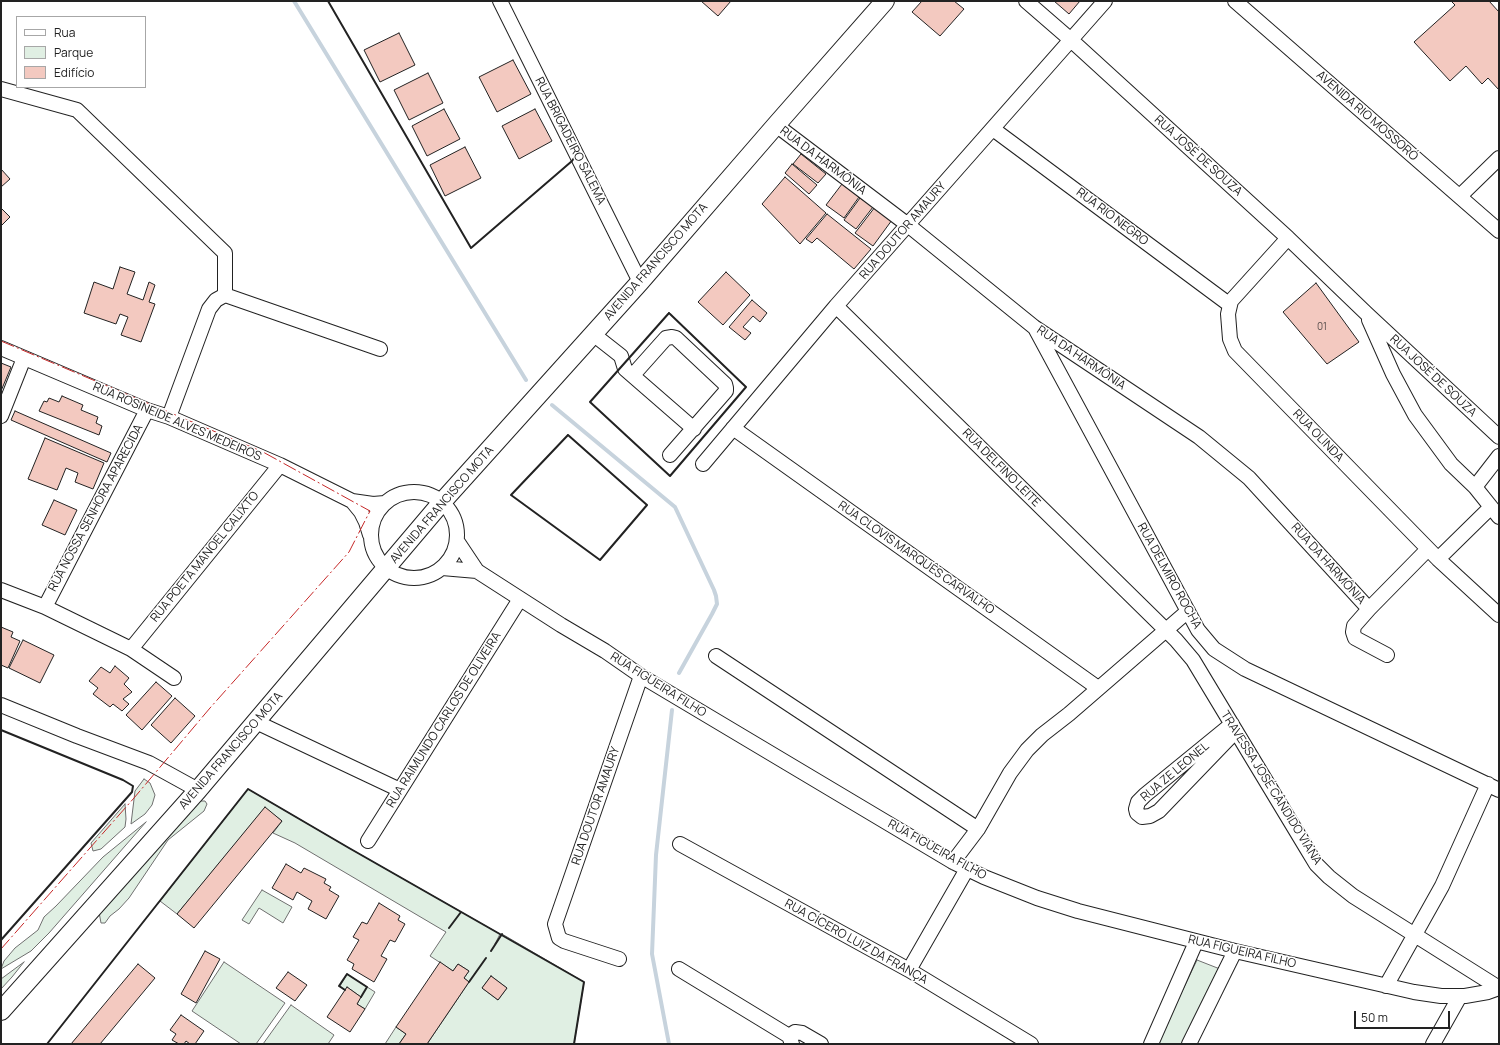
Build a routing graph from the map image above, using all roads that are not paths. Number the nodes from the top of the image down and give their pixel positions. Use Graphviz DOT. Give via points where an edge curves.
graph roads {
  1 [pos="500,1"];
  2 [pos="885,1"];
  3 [pos="1026,1"];
  4 [pos="1105,1"];
  5 [pos="1235,1"];
  6 [pos="1071,40"];
  7 [pos="1,89"];
  8 [pos="776,125"];
  9 [pos="993,129"];
  10 [pos="1499,158"];
  11 [pos="1460,196"];
  12 [pos="908,225"];
  13 [pos="1499,231"];
  14 [pos="1288,238"];
  15 [pos="640,282"];
  16 [pos="225,295"];
  17 [pos="1230,305"];
  18 [pos="836,306"];
  19 [pos="1367,314"];
  20 [pos="1034,326"];
  21 [pos="594,334"];
  22 [pos="1,348"];
  23 [pos="380,349"];
  24 [pos="621,356"];
  25 [pos="24,358"];
  26 [pos="644,363"];
  27 [pos="633,375"];
  28 [pos="148,410"];
  29 [pos="1,416"];
  30 [pos="169,417"];
  31 [pos="733,428"];
  32 [pos="694,429"];
  33 [pos="1499,437"];
  34 [pos="670,455"];
  35 [pos="1499,456"];
  36 [pos="703,464"];
  37 [pos="280,465"];
  38 [pos="1475,487"];
  39 [pos="352,501"];
  40 [pos="442,502"];
  41 [pos="385,503"];
  42 [pos="1495,512"];
  43 [pos="370,536"];
  44 [pos="457,541"];
  45 [pos="1428,549"];
  46 [pos="1438,559"];
  47 [pos="442,568"];
  48 [pos="386,569"];
  49 [pos="477,571"];
  50 [pos="1,590"];
  51 [pos="520,599"];
  52 [pos="45,607"];
  53 [pos="1369,609"];
  54 [pos="1188,611"];
  55 [pos="1499,615"];
  56 [pos="1166,631"];
  57 [pos="131,649"];
  58 [pos="1387,655"];
  59 [pos="716,656"];
  60 [pos="641,676"];
  61 [pos="174,678"];
  62 [pos="1098,688"];
  63 [pos="1,705"];
  64 [pos="256,722"];
  65 [pos="1234,727"];
  66 [pos="1494,787"];
  67 [pos="198,790"];
  68 [pos="400,790"];
  69 [pos="978,829"];
  70 [pos="368,841"];
  71 [pos="680,844"];
  72 [pos="953,862"];
  73 [pos="967,868"];
  74 [pos="1414,935"];
  75 [pos="1196,942"];
  76 [pos="1235,951"];
  77 [pos="619,959"];
  78 [pos="679,969"];
  79 [pos="909,970"];
  80 [pos="1386,986"];
  81 [pos="1499,988"];
  82 [pos="1460,996"];
  83 [pos="1,1011"];
  84 [pos="791,1040"];
  85 [pos="820,1044"];
  86 [pos="1031,1044"];
  87 [pos="1151,1044"];
  88 [pos="1189,1044"];
  89 [pos="1433,1044"];
  1 -- 15 [label="street, RUA BRIGADEIRO SALEMA"];
  2 -- 8 [label="main road, AVENIDA FRANCISCO MOTA"];
  3 -- 6 [label="street, RUA JOSÉ DE SOUZA"];
  4 -- 6 [label="street, RUA DOUTOR AMAURY"];
  5 -- 11 [label="street, AVENIDA RIO MOSSORÓ"];
  6 -- 9 [label="street, RUA DOUTOR AMAURY"];
  6 -- 14 [label="street, RUA JOSÉ DE SOUZA"];
  7 -- 16 [label="street" via="77,110 225,253"];
  8 -- 12 [label="street, RUA DA HARMÔNIA"];
  8 -- 15 [label="main road, AVENIDA FRANCISCO MOTA"];
  9 -- 12 [label="street, RUA DOUTOR AMAURY"];
  9 -- 17 [label="street, RUA RIO NEGRO"];
  10 -- 11 [label="street"];
  11 -- 13 [label="street, AVENIDA RIO MOSSORÓ"];
  12 -- 18 [label="street, RUA DOUTOR AMAURY"];
  12 -- 20 [label="street, RUA DA HARMÔNIA"];
  14 -- 17 [label="street"];
  14 -- 19 [label="street, RUA JOSÉ DE SOUZA"];
  15 -- 21 [label="main road, AVENIDA FRANCISCO MOTA"];
  16 -- 23 [label="street"];
  16 -- 30 [label="street" via="216,300 209,309"];
  17 -- 45 [label="street, RUA OLINDA" via="1230,339 1235,351"];
  18 -- 31 [label="street, RUA DOUTOR AMAURY"];
  18 -- 56 [label="street, RUA DELFINO LEITE"];
  19 -- 33 [label="street, RUA JOSÉ DE SOUZA"];
  19 -- 38 [label="street, RUA JOSÉ DE SOUZA" via="1393,374 1415,415 1451,464"];
  20 -- 53 [label="street, RUA DA HARMÔNIA" via="1199,438 1249,478"];
  20 -- 54 [label="street, RUA DELMIRO ROCHA"];
  21 -- 24 [label="street"];
  21 -- 40 [label="main road, AVENIDA FRANCISCO MOTA"];
  22 -- 25 [label="street, RUA ROSINEIDE ALVES MEDEIROS"];
  24 -- 26 [label="street" via="637,356"];
  24 -- 27 [label="street" via="625,369"];
  25 -- 28 [label="street, RUA ROSINEIDE ALVES MEDEIROS"];
  25 -- 29 [label="street"];
  26 -- 27 [label="street"];
  26 -- 32 [label="street" via="666,338 676,338 725,384 726,391"];
  27 -- 32 [label="street"];
  28 -- 30 [label="street, RUA ROSINEIDE ALVES MEDEIROS"];
  28 -- 52 [label="street, RUA NOSSA SENHORA APARECIDA"];
  30 -- 37 [label="street, RUA ROSINEIDE ALVES MEDEIROS"];
  31 -- 36 [label="street, RUA DOUTOR AMAURY"];
  31 -- 62 [label="street, RUA CLOVIS MARQUÊS CARVALHO"];
  32 -- 34 [label="street"];
  35 -- 38 [label="street"];
  37 -- 39 [label="street, RUA ROSINEIDE ALVES MEDEIROS"];
  37 -- 57 [label="street, RUA POETA MANOEL CALIXTO"];
  38 -- 42 [label="street, RUA JOSÉ DE SOUZA"];
  39 -- 41 [label="street, RUA ROSINEIDE ALVES MEDEIROS"];
  39 -- 43 [label="street, RUA ROSINEIDE ALVES MEDEIROS" via="361,512"];
  40 -- 41 [label="street" via="420,492 407,492"];
  40 -- 44 [label="street" via="455,520"];
  40 -- 48 [label="main road, AVENIDA FRANCISCO MOTA"];
  41 -- 43 [label="street" via="377,513"];
  42 -- 46 [label="street"];
  43 -- 48 [label="street, RUA ROSINEIDE ALVES MEDEIROS" via="378,560"];
  44 -- 47 [label="street" via="450,560"];
  44 -- 49 [label="street, RUA FIGUEIRA FILHO"];
  45 -- 46 [label="street, RUA OLINDA"];
  45 -- 53 [label="street"];
  46 -- 55 [label="street, RUA OLINDA"];
  47 -- 48 [label="street" via="432,575 421,578 408,578"];
  47 -- 49 [label="street, RUA FIGUEIRA FILHO"];
  48 -- 64 [label="main road, AVENIDA FRANCISCO MOTA"];
  49 -- 51 [label="street, RUA FIGUEIRA FILHO"];
  50 -- 52 [label="street"];
  51 -- 60 [label="street, RUA FIGUEIRA FILHO"];
  51 -- 68 [label="street, RUA RAIMUNDO CARLOS DE OLIVEIRA"];
  52 -- 57 [label="street"];
  53 -- 58 [label="street" via="1354,626 1355,638"];
  54 -- 56 [label="street"];
  54 -- 66 [label="street, RUA DELMIRO ROCHA" via="1198,630 1214,649 1245,669"];
  56 -- 62 [label="street"];
  56 -- 65 [label="street, TRAVESSA JOSÉ CÂNDIDO VIANA" via="1193,660"];
  57 -- 61 [label="street"];
  59 -- 69 [label="street"];
  60 -- 72 [label="street, RUA FIGUEIRA FILHO"];
  60 -- 77 [label="street, RUA DOUTOR AMAURY" via="555,924 558,938"];
  62 -- 69 [label="street" via="1027,750 1010,773"];
  63 -- 67 [label="street" via="149,763"];
  64 -- 67 [label="main road, AVENIDA FRANCISCO MOTA"];
  64 -- 68 [label="street"];
  65 -- 65 [label="street, RUA ZE LEONEL" via="1145,795 1138,802 1137,813 1142,817 1150,816 1159,810"];
  65 -- 74 [label="street, TRAVESSA JOSÉ CÂNDIDO VIANA" via="1316,864 1353,896"];
  66 -- 74 [label="street"];
  67 -- 83 [label="main road, AVENIDA FRANCISCO MOTA"];
  68 -- 70 [label="street, RUA RAIMUNDO CARLOS DE OLIVEIRA"];
  69 -- 72 [label="street"];
  71 -- 79 [label="street, RUA CÍCERO LUIZ DA FRANÇA"];
  72 -- 73 [label="street, RUA FIGUEIRA FILHO"];
  73 -- 75 [label="street, RUA FIGUEIRA FILHO" via="1037,898"];
  73 -- 79 [label="street"];
  74 -- 80 [label="street"];
  74 -- 81 [label="street, TRAVESSA JOSÉ CÂNDIDO VIANA"];
  75 -- 76 [label="street, RUA FIGUEIRA FILHO"];
  75 -- 87 [label="street"];
  76 -- 80 [label="street, RUA FIGUEIRA FILHO"];
  76 -- 88 [label="street"];
  78 -- 84 [label="street"];
  79 -- 86 [label="street, RUA CÍCERO LUIZ DA FRANÇA"];
  80 -- 82 [label="street, RUA FIGUEIRA FILHO" via="1441,996"];
  81 -- 82 [label="street, RUA FIGUEIRA FILHO"];
  82 -- 89 [label="street"];
  84 -- 85 [label="street" via="795,1032 802,1033"];
}
